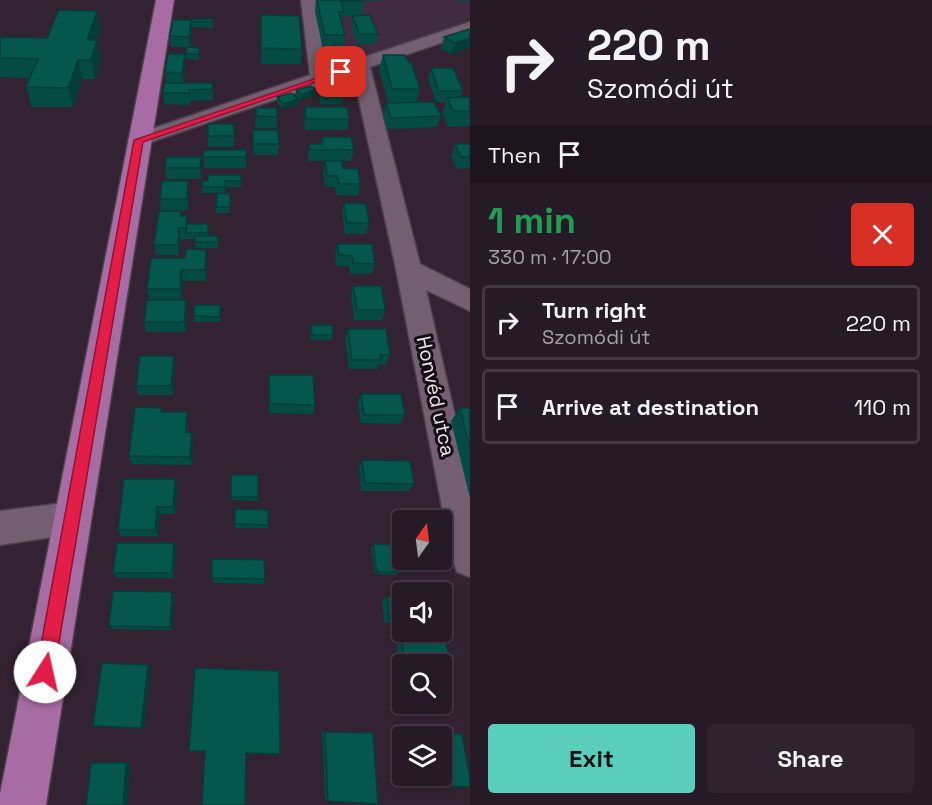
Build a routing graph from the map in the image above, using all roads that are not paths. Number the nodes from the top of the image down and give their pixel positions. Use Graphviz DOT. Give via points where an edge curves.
graph roads {
  1 [pos="165,0"];
  2 [pos="309,0"];
  3 [pos="470,27"];
  4 [pos="362,66"];
  5 [pos="321,79"];
  6 [pos="138,140"];
  7 [pos="409,269"];
  8 [pos="470,301"];
  9 [pos="72,518"];
  10 [pos="0,528"];
  11 [pos="470,558"];
  12 [pos="22,805"];
  1 -- 6 [label="main road"];
  2 -- 5 [label="street"];
  3 -- 4 [label="street"];
  4 -- 5 [label="street"];
  4 -- 7 [label="street, Honvéd utca"];
  5 -- 6 [label="street"];
  6 -- 9 [label="main road"];
  7 -- 8 [label="street"];
  7 -- 11 [label="street, Honvéd utca"];
  9 -- 10 [label="street"];
  9 -- 12 [label="main road"];
}
